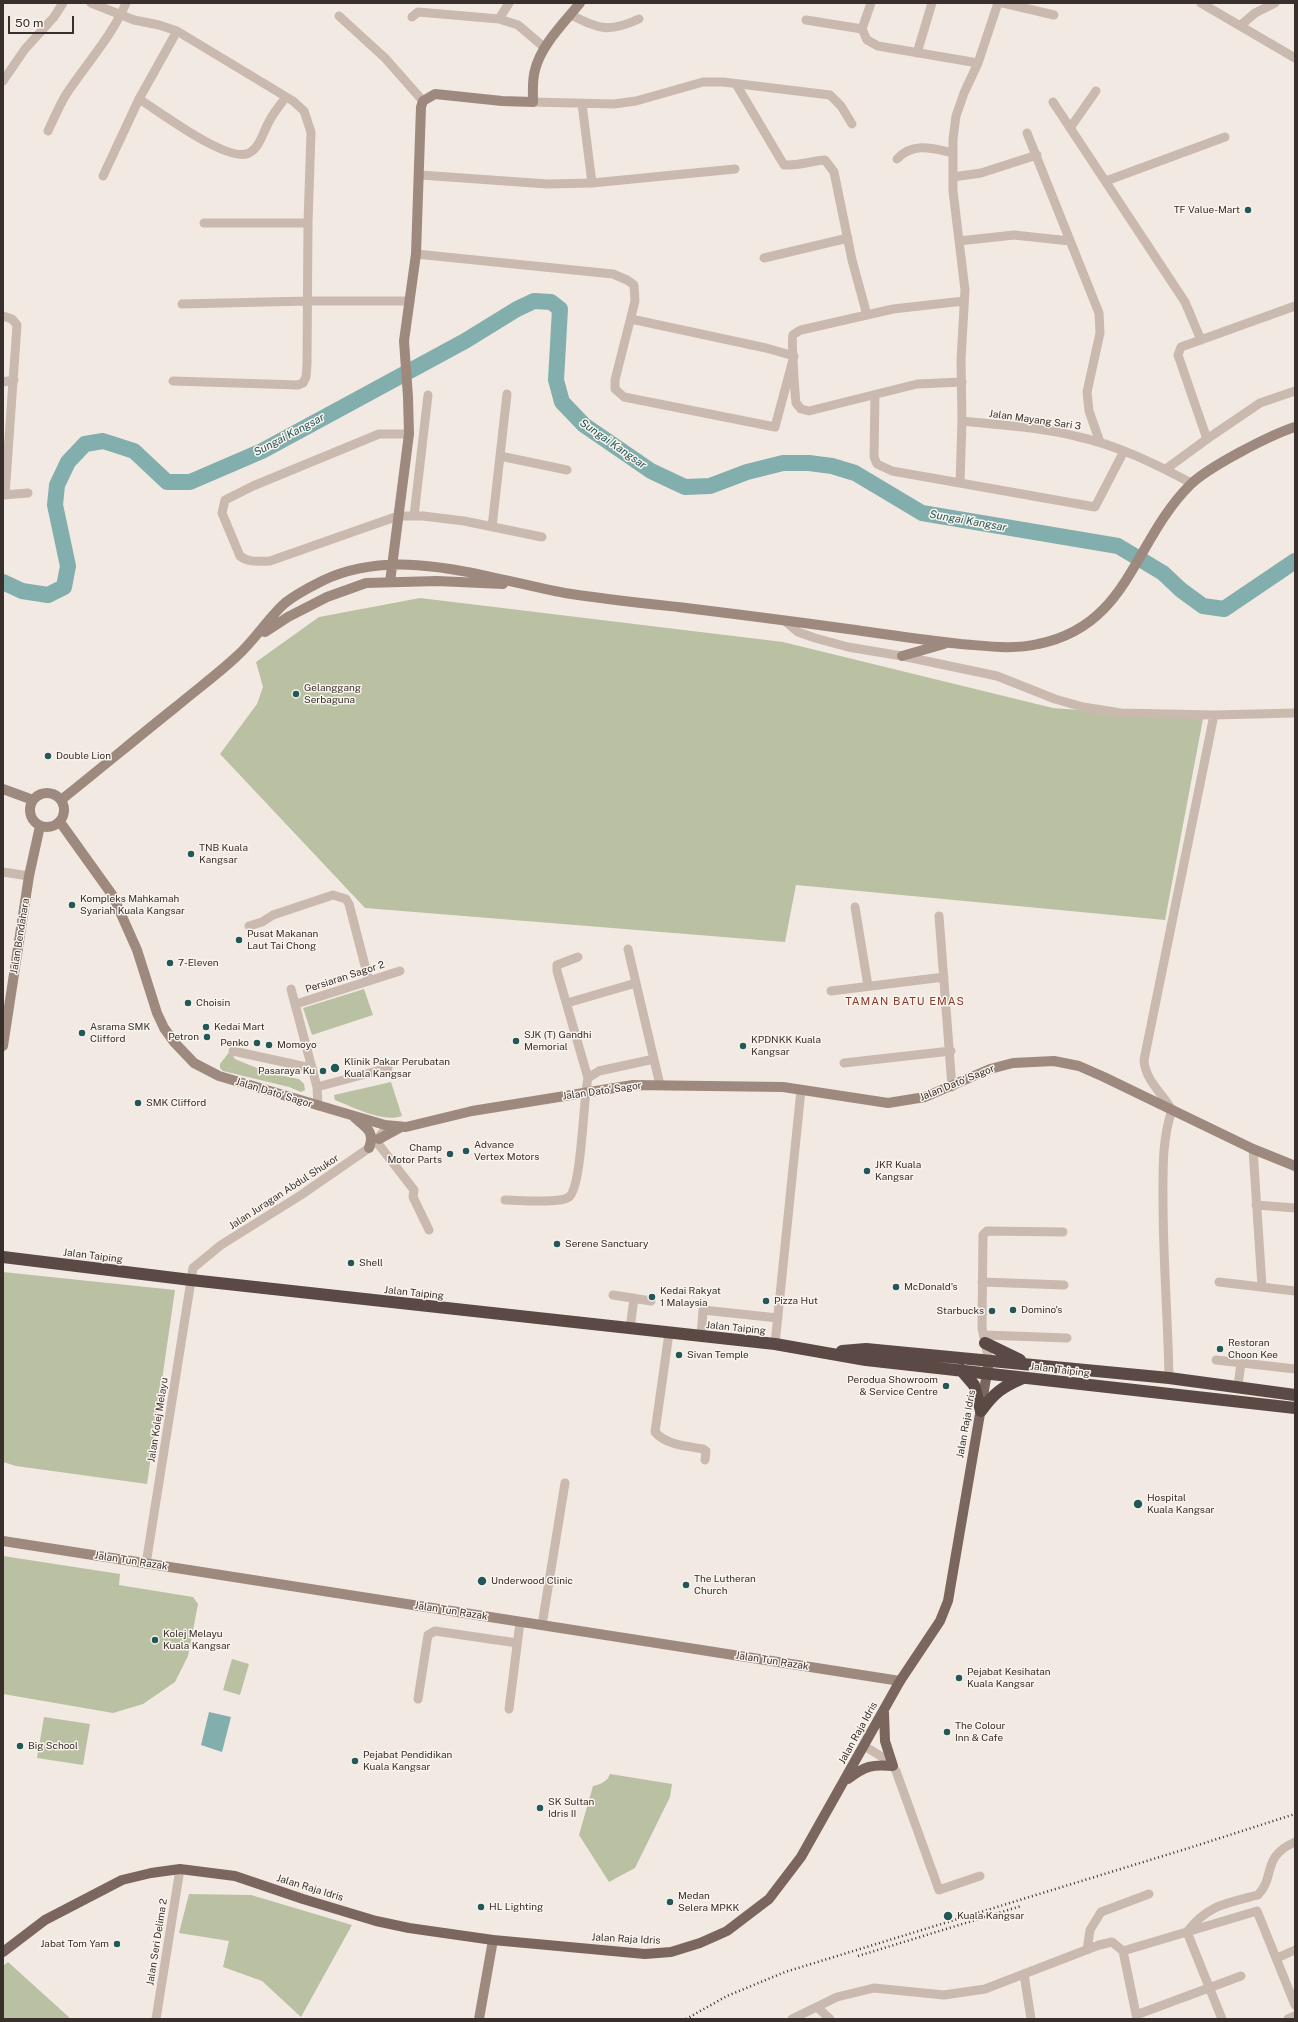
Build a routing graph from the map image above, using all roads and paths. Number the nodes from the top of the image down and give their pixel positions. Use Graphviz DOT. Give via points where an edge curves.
graph roads {
  1 [pos="63,3"];
  2 [pos="91,3"];
  3 [pos="126,3"];
  4 [pos="510,3"];
  5 [pos="580,3"];
  6 [pos="871,3"];
  7 [pos="932,3"];
  8 [pos="998,3"];
  9 [pos="1003,3"];
  10 [pos="1201,3"];
  11 [pos="1275,3"];
  12 [pos="121,15"];
  13 [pos="571,15"];
  14 [pos="1054,15"];
  15 [pos="339,16"];
  16 [pos="412,16"];
  17 [pos="499,19"];
  18 [pos="639,19"];
  19 [pos="806,20"];
  20 [pos="1240,26"];
  21 [pos="862,29"];
  22 [pos="177,32"];
  23 [pos="545,48"];
  24 [pos="917,53"];
  25 [pos="1295,58"];
  26 [pos="978,63"];
  27 [pos="3,81"];
  28 [pos="736,84"];
  29 [pos="1096,91"];
  30 [pos="286,97"];
  31 [pos="139,99"];
  32 [pos="423,101"];
  33 [pos="533,102"];
  34 [pos="1053,102"];
  35 [pos="582,104"];
  36 [pos="852,124"];
  37 [pos="1070,128"];
  38 [pos="48,131"];
  39 [pos="1027,133"];
  40 [pos="1225,137"];
  41 [pos="952,153"];
  42 [pos="1036,155"];
  43 [pos="898,159"];
  44 [pos="735,169"];
  45 [pos="420,175"];
  46 [pos="103,176"];
  47 [pos="953,177"];
  48 [pos="1106,181"];
  49 [pos="592,183"];
  50 [pos="308,223"];
  51 [pos="204,224"];
  52 [pos="848,238"];
  53 [pos="959,241"];
  54 [pos="1070,241"];
  55 [pos="416,254"];
  56 [pos="764,258"];
  57 [pos="308,301"];
  58 [pos="410,301"];
  59 [pos="964,301"];
  60 [pos="182,304"];
  61 [pos="1295,306"];
  62 [pos="867,315"];
  63 [pos="3,316"];
  64 [pos="631,319"];
  65 [pos="1201,340"];
  66 [pos="794,356"];
  67 [pos="14,380"];
  68 [pos="173,381"];
  69 [pos="3,382"];
  70 [pos="962,382"];
  71 [pos="1295,391"];
  72 [pos="507,394"];
  73 [pos="428,395"];
  74 [pos="875,395"];
  75 [pos="962,421"];
  76 [pos="1295,427"];
  77 [pos="409,434"];
  78 [pos="1207,439"];
  79 [pos="1100,442"];
  80 [pos="1124,451"];
  81 [pos="500,456"];
  82 [pos="567,470"];
  83 [pos="1166,470"];
  84 [pos="960,483"];
  85 [pos="1191,483"];
  86 [pos="28,493"];
  87 [pos="4,495"];
  88 [pos="398,516"];
  89 [pos="414,516"];
  90 [pos="492,527"];
  91 [pos="542,537"];
  92 [pos="392,566"];
  93 [pos="390,582"];
  94 [pos="520,584"];
  95 [pos="785,621"];
  96 [pos="255,638"];
  97 [pos="950,642"];
  98 [pos="902,656"];
  99 [pos="1295,713"];
  100 [pos="1214,715"];
  101 [pos="3,788"];
  102 [pos="33,800"];
  103 [pos="61,800"];
  104 [pos="60,822"];
  105 [pos="40,826"];
  106 [pos="3,872"];
  107 [pos="29,876"];
  108 [pos="855,907"];
  109 [pos="939,916"];
  110 [pos="249,926"];
  111 [pos="628,949"];
  112 [pos="578,957"];
  113 [pos="400,971"];
  114 [pos="944,977"];
  115 [pos="369,981"];
  116 [pos="636,983"];
  117 [pos="868,986"];
  118 [pos="291,989"];
  119 [pos="831,991"];
  120 [pos="567,1003"];
  121 [pos="296,1004"];
  122 [pos="3,1046"];
  123 [pos="233,1051"];
  124 [pos="951,1051"];
  125 [pos="654,1058"];
  126 [pos="844,1063"];
  127 [pos="311,1068"];
  128 [pos="388,1068"];
  129 [pos="588,1078"];
  130 [pos="660,1084"];
  131 [pos="952,1086"];
  132 [pos="317,1087"];
  133 [pos="801,1090"];
  134 [pos="585,1093"];
  135 [pos="318,1106"];
  136 [pos="1172,1110"];
  137 [pos="352,1116"];
  138 [pos="376,1122"];
  139 [pos="398,1127"];
  140 [pos="377,1140"];
  141 [pos="1253,1150"];
  142 [pos="1295,1166"];
  143 [pos="505,1200"];
  144 [pos="1256,1206"];
  145 [pos="1295,1208"];
  146 [pos="429,1230"];
  147 [pos="1063,1232"];
  148 [pos="3,1257"];
  149 [pos="191,1280"];
  150 [pos="982,1282"];
  151 [pos="1219,1282"];
  152 [pos="1064,1285"];
  153 [pos="1262,1286"];
  154 [pos="1295,1291"];
  155 [pos="613,1296"];
  156 [pos="634,1298"];
  157 [pos="651,1301"];
  158 [pos="778,1318"];
  159 [pos="630,1329"];
  160 [pos="669,1333"];
  161 [pos="701,1337"];
  162 [pos="1067,1338"];
  163 [pos="984,1339"];
  164 [pos="775,1344"];
  165 [pos="823,1351"];
  166 [pos="1216,1360"];
  167 [pos="989,1361"];
  168 [pos="1241,1363"];
  169 [pos="1031,1365"];
  170 [pos="1295,1369"];
  171 [pos="960,1370"];
  172 [pos="987,1374"];
  173 [pos="1024,1378"];
  174 [pos="1168,1378"];
  175 [pos="1238,1386"];
  176 [pos="1295,1395"];
  177 [pos="1276,1406"];
  178 [pos="1295,1408"];
  179 [pos="981,1411"];
  180 [pos="705,1460"];
  181 [pos="565,1483"];
  182 [pos="3,1541"];
  183 [pos="146,1564"];
  184 [pos="520,1622"];
  185 [pos="542,1625"];
  186 [pos="517,1643"];
  187 [pos="900,1681"];
  188 [pos="418,1698"];
  189 [pos="509,1709"];
  190 [pos="884,1711"];
  191 [pos="864,1746"];
  192 [pos="893,1766"];
  193 [pos="844,1783"];
  194 [pos="1295,1842"];
  195 [pos="180,1869"];
  196 [pos="980,1876"];
  197 [pos="1149,1894"];
  198 [pos="1188,1932"];
  199 [pos="493,1940"];
  200 [pos="1087,1950"];
  201 [pos="1295,1950"];
  202 [pos="1124,1951"];
  203 [pos="3,1952"];
  204 [pos="1276,1958"];
  205 [pos="1024,1974"];
  206 [pos="1241,1976"];
  207 [pos="1210,1988"];
  208 [pos="1295,2005"];
  209 [pos="817,2007"];
  210 [pos="1295,2016"];
  211 [pos="1137,2017"];
  212 [pos="156,2019"];
  213 [pos="479,2019"];
  214 [pos="792,2019"];
  215 [pos="830,2019"];
  216 [pos="1031,2019"];
  217 [pos="1222,2019"];
  218 [pos="1288,2019"];
  1 -- 27 [label="street" via="25,49"];
  2 -- 12 [label="street"];
  3 -- 12 [label="street"];
  4 -- 17 [label="street"];
  5 -- 13 [label="main road"];
  6 -- 21 [label="street"];
  7 -- 24 [label="street"];
  8 -- 26 [label="street"];
  9 -- 14 [label="street"];
  10 -- 20 [label="street"];
  11 -- 20 [label="street" via="1255,13"];
  12 -- 22 [label="street"];
  12 -- 38 [label="street" via="67,93"];
  13 -- 18 [label="street" via="597,27 611,28 624,26"];
  13 -- 23 [label="main road"];
  15 -- 32 [label="street" via="385,58"];
  16 -- 17 [label="street" via="418,12"];
  17 -- 23 [label="street" via="518,26"];
  19 -- 21 [label="street"];
  20 -- 25 [label="street"];
  21 -- 24 [label="street" via="867,40 878,46"];
  22 -- 30 [label="street"];
  22 -- 31 [label="street"];
  23 -- 33 [label="main road" via="534,71"];
  24 -- 26 [label="street"];
  26 -- 41 [label="street" via="956,116"];
  28 -- 35 [label="street" via="703,82 636,101"];
  28 -- 36 [label="street" via="830,95 841,106"];
  28 -- 52 [label="street" via="784,165 796,166 810,161 825,160 834,172"];
  29 -- 37 [label="street"];
  30 -- 31 [label="street" via="270,119 257,145 250,153 236,155 213,146"];
  30 -- 50 [label="street" via="304,111 311,132"];
  31 -- 46 [label="street"];
  32 -- 33 [label="main road" via="435,94"];
  32 -- 45 [label="main road"];
  33 -- 35 [label="street"];
  34 -- 37 [label="street"];
  35 -- 49 [label="street"];
  37 -- 48 [label="street"];
  39 -- 42 [label="street"];
  40 -- 48 [label="street"];
  41 -- 43 [label="street" via="932,148 916,148 905,151"];
  41 -- 47 [label="street"];
  42 -- 47 [label="street" via="981,173"];
  42 -- 54 [label="street"];
  44 -- 49 [label="street"];
  45 -- 49 [label="street" via="548,184"];
  45 -- 55 [label="main road"];
  47 -- 53 [label="street"];
  48 -- 65 [label="street" via="1185,302"];
  50 -- 51 [label="street"];
  50 -- 57 [label="street"];
  52 -- 56 [label="street"];
  52 -- 62 [label="street"];
  53 -- 54 [label="street" via="1014,235"];
  53 -- 59 [label="street"];
  54 -- 79 [label="street" via="1099,313 1100,333 1087,392 1089,411"];
  55 -- 58 [label="main road"];
  55 -- 64 [label="street" via="613,274 634,285 635,301"];
  57 -- 58 [label="street"];
  57 -- 60 [label="street"];
  57 -- 68 [label="street" via="307,364 303,383 298,385"];
  58 -- 77 [label="main road" via="404,341"];
  59 -- 62 [label="street" via="893,309"];
  59 -- 70 [label="street"];
  61 -- 65 [label="street"];
  62 -- 66 [label="street" via="801,330 794,334 791,343"];
  63 -- 67 [label="street" via="12,319 17,325"];
  64 -- 66 [label="street"];
  64 -- 66 [label="street" via="615,380 615,389 624,397 775,427"];
  65 -- 78 [label="street" via="1181,347 1178,355"];
  66 -- 74 [label="street" via="794,389 796,403 801,409 809,411"];
  67 -- 69 [label="street"];
  67 -- 87 [label="street"];
  70 -- 74 [label="street" via="918,384"];
  70 -- 75 [label="street"];
  71 -- 78 [label="street" via="1260,404"];
  72 -- 81 [label="street"];
  73 -- 89 [label="street"];
  74 -- 84 [label="street" via="874,457 877,464 892,471"];
  75 -- 79 [label="street, Jalan Mayang Sari 3" via="1074,435"];
  75 -- 84 [label="street"];
  76 -- 85 [label="main road" via="1282,431 1217,466"];
  77 -- 88 [label="main road"];
  77 -- 88 [label="street" via="379,434 228,498 222,508 240,556 254,561 281,558"];
  78 -- 83 [label="street"];
  79 -- 80 [label="street, Jalan Mayang Sari 3"];
  80 -- 83 [label="street, Jalan Mayang Sari 3"];
  80 -- 84 [label="street" via="1095,507"];
  81 -- 82 [label="street"];
  81 -- 90 [label="street"];
  83 -- 85 [label="street, Jalan Mayang Sari 3"];
  85 -- 97 [label="main road" via="1158,524 1119,593 1088,625 1067,636 1021,648"];
  86 -- 87 [label="street"];
  88 -- 89 [label="street"];
  88 -- 92 [label="main road"];
  89 -- 90 [label="street" via="464,521"];
  90 -- 91 [label="street"];
  92 -- 93 [label="main road"];
  92 -- 94 [label="main road" via="414,564 473,571"];
  92 -- 96 [label="main road" via="364,568 322,581 285,604"];
  93 -- 94 [label="main road"];
  93 -- 96 [label="main road" via="366,583 327,597"];
  94 -- 95 [label="main road" via="580,595"];
  95 -- 97 [label="main road"];
  95 -- 98 [label="street" via="798,632 811,637 848,647"];
  96 -- 103 [label="main road" via="236,658"];
  97 -- 98 [label="main road"];
  98 -- 100 [label="street" via="997,676 1083,707 1121,713"];
  99 -- 100 [label="street"];
  100 -- 136 [label="street" via="1144,1060 1144,1069"];
  101 -- 102 [label="main road"];
  102 -- 103 [label="main road" via="47,793"];
  102 -- 105 [label="main road" via="30,815"];
  103 -- 104 [label="main road" via="64,811"];
  104 -- 105 [label="main road" via="51,827"];
  104 -- 135 [label="main road, Jalan Dato' Sagor" via="113,896 140,956 157,1013 174,1042 194,1063 219,1076"];
  105 -- 107 [label="main road, Jalan Bendahara"];
  106 -- 107 [label="street"];
  107 -- 122 [label="main road, Jalan Bendahara"];
  108 -- 117 [label="street"];
  109 -- 114 [label="street"];
  110 -- 115 [label="street" via="333,895 346,899"];
  111 -- 116 [label="street"];
  112 -- 120 [label="street" via="557,964"];
  113 -- 115 [label="street, Persiaran Sagor 2"];
  114 -- 117 [label="street"];
  114 -- 124 [label="street"];
  115 -- 121 [label="street, Persiaran Sagor 2"];
  116 -- 120 [label="street"];
  116 -- 125 [label="street"];
  117 -- 119 [label="street"];
  118 -- 121 [label="street"];
  120 -- 129 [label="street"];
  121 -- 127 [label="street"];
  123 -- 127 [label="street"];
  124 -- 126 [label="street"];
  124 -- 131 [label="street"];
  125 -- 129 [label="street" via="598,1071"];
  125 -- 130 [label="street"];
  127 -- 132 [label="street"];
  128 -- 132 [label="street"];
  129 -- 134 [label="street"];
  130 -- 133 [label="main road, Jalan Dato' Sagor" via="783,1087"];
  130 -- 134 [label="main road, Jalan Dato' Sagor" via="633,1085"];
  131 -- 133 [label="main road, Jalan Dato' Sagor" via="925,1097 888,1103"];
  131 -- 136 [label="main road, Jalan Dato' Sagor" via="990,1069 1013,1063 1054,1060 1079,1066"];
  132 -- 135 [label="street"];
  133 -- 158 [label="street"];
  134 -- 139 [label="main road, Jalan Dato' Sagor" via="472,1111"];
  134 -- 143 [label="street" via="575,1190 568,1197 558,1200"];
  135 -- 137 [label="main road, Jalan Dato' Sagor"];
  136 -- 141 [label="main road, Jalan Dato' Sagor"];
  136 -- 174 [label="street" via="1166,1126 1163,1156"];
  137 -- 138 [label="main road, Jalan Dato' Sagor"];
  137 -- 140 [label="main road" via="371,1134 372,1140"];
  138 -- 139 [label="main road, Jalan Dato' Sagor"];
  138 -- 140 [label="street"];
  139 -- 140 [label="main road"];
  140 -- 146 [label="street" via="414,1190 413,1197"];
  140 -- 149 [label="street, Jalan Juragan Abdul Shukor" via="301,1196 207,1256 194,1268"];
  141 -- 142 [label="main road, Jalan Dato' Sagor"];
  141 -- 144 [label="street"];
  144 -- 145 [label="street"];
  144 -- 153 [label="street"];
  147 -- 150 [label="street" via="987,1231 982,1242"];
  148 -- 149 [label="highway, Jalan Taiping"];
  149 -- 159 [label="highway, Jalan Taiping"];
  149 -- 183 [label="street, Jalan Kolej Melayu"];
  150 -- 152 [label="street"];
  150 -- 163 [label="street"];
  151 -- 153 [label="street"];
  153 -- 154 [label="street"];
  155 -- 156 [label="street"];
  156 -- 157 [label="street"];
  156 -- 159 [label="street"];
  158 -- 161 [label="street" via="703,1310"];
  158 -- 164 [label="street"];
  159 -- 160 [label="highway, Jalan Taiping"];
  160 -- 161 [label="highway, Jalan Taiping"];
  160 -- 180 [label="street" via="655,1432 660,1438 674,1444 703,1448 706,1451"];
  161 -- 164 [label="highway, Jalan Taiping"];
  162 -- 163 [label="street"];
  163 -- 167 [label="street"];
  163 -- 169 [label="highway" via="1003,1353"];
  164 -- 165 [label="highway, Jalan Taiping"];
  165 -- 167 [label="highway, Jalan Taiping" via="866,1350"];
  165 -- 171 [label="highway, Jalan Taiping" via="866,1360"];
  166 -- 168 [label="street"];
  167 -- 169 [label="highway, Jalan Taiping"];
  167 -- 172 [label="main road, Jalan Raja Idris"];
  168 -- 170 [label="street"];
  168 -- 175 [label="street"];
  169 -- 174 [label="highway, Jalan Taiping"];
  171 -- 172 [label="highway, Jalan Taiping"];
  171 -- 179 [label="highway" via="974,1385"];
  172 -- 173 [label="highway, Jalan Taiping"];
  172 -- 179 [label="main road, Jalan Raja Idris"];
  173 -- 177 [label="highway, Jalan Taiping"];
  173 -- 179 [label="highway" via="1004,1386 993,1394"];
  174 -- 175 [label="highway, Jalan Taiping"];
  175 -- 176 [label="highway, Jalan Taiping"];
  175 -- 177 [label="highway" via="1246,1394"];
  177 -- 178 [label="highway, Jalan Taiping"];
  179 -- 187 [label="main road, Jalan Raja Idris" via="948,1601 940,1620"];
  181 -- 185 [label="street"];
  182 -- 183 [label="main road, Jalan Tun Razak"];
  183 -- 184 [label="main road, Jalan Tun Razak"];
  184 -- 185 [label="main road, Jalan Tun Razak"];
  184 -- 186 [label="street"];
  185 -- 187 [label="main road, Jalan Tun Razak"];
  186 -- 188 [label="street" via="430,1632"];
  186 -- 189 [label="street"];
  187 -- 190 [label="main road, Jalan Raja Idris"];
  190 -- 191 [label="main road, Jalan Raja Idris"];
  190 -- 192 [label="main road" via="885,1740"];
  191 -- 192 [label="street"];
  191 -- 193 [label="main road, Jalan Raja Idris"];
  192 -- 193 [label="main road" via="877,1765 862,1768"];
  192 -- 196 [label="street" via="939,1890"];
  193 -- 199 [label="main road, Jalan Raja Idris" via="801,1857 770,1899 720,1934 671,1952 646,1954"];
  194 -- 198 [label="street" via="1279,1850 1258,1895 1208,1910 1197,1919"];
  195 -- 199 [label="main road, Jalan Raja Idris" via="235,1876 389,1924"];
  195 -- 203 [label="main road, Jalan Raja Idris" via="122,1880 45,1920"];
  195 -- 212 [label="street, Jalan Seri Delima 2"];
  197 -- 200 [label="street" via="1102,1912 1090,1930"];
  198 -- 202 [label="street"];
  198 -- 204 [label="street" via="1257,1911"];
  198 -- 207 [label="street"];
  199 -- 213 [label="main road"];
  200 -- 202 [label="street" via="1112,1942"];
  200 -- 205 [label="street"];
  201 -- 204 [label="street"];
  202 -- 211 [label="street"];
  204 -- 208 [label="street"];
  205 -- 209 [label="street" via="985,1988 944,1995 874,1988 837,1997"];
  205 -- 216 [label="street"];
  206 -- 207 [label="street"];
  207 -- 211 [label="street"];
  207 -- 217 [label="street"];
  209 -- 214 [label="street"];
  209 -- 215 [label="street"];
  210 -- 218 [label="street"];
}
